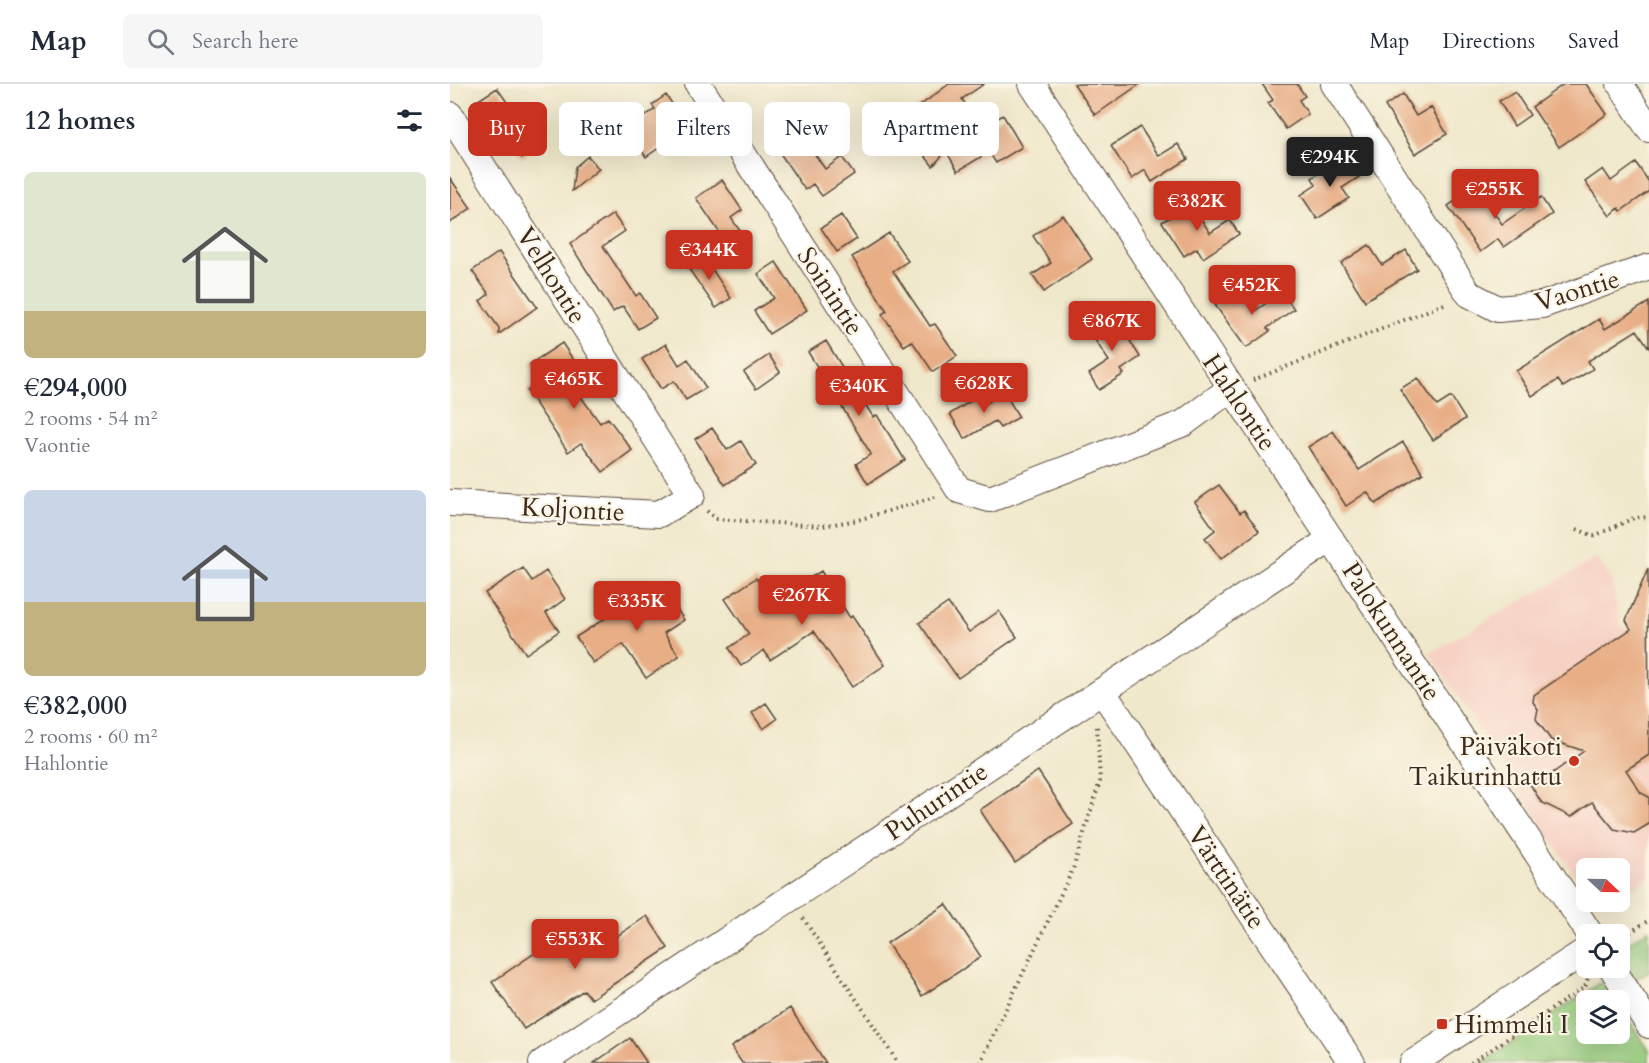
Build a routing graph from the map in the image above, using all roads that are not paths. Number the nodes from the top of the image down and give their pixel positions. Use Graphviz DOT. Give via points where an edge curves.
graph roads {
  1 [pos="698,84"];
  2 [pos="1032,84"];
  3 [pos="1334,84"];
  4 [pos="1620,84"];
  5 [pos="450,116"];
  6 [pos="1649,129"];
  7 [pos="1649,267"];
  8 [pos="1230,389"];
  9 [pos="692,495"];
  10 [pos="450,503"];
  11 [pos="1331,539"];
  12 [pos="1102,691"];
  13 [pos="1583,924"];
  14 [pos="1576,974"];
  15 [pos="1610,978"];
  16 [pos="1649,1025"];
  17 [pos="542,1063"];
  18 [pos="1352,1063"];
  19 [pos="1413,1063"];
  1 -- 8 [label="street, Soinintie" via="960,490 990,499 1184,423"];
  2 -- 8 [label="street, Hahlontie"];
  3 -- 7 [label="street, Vaontie" via="1469,294 1498,309 1542,305"];
  4 -- 6 [label="street"];
  5 -- 9 [label="street, Velhontie"];
  8 -- 11 [label="street, Hahlontie"];
  9 -- 10 [label="street, Koljontie" via="659,514"];
  11 -- 12 [label="street, Puhurintie"];
  11 -- 13 [label="street, Palokunnantie"];
  12 -- 17 [label="street, Puhurintie"];
  12 -- 18 [label="street, Värttinätie"];
  14 -- 19 [label="street"];
  15 -- 16 [label="street"];
}
